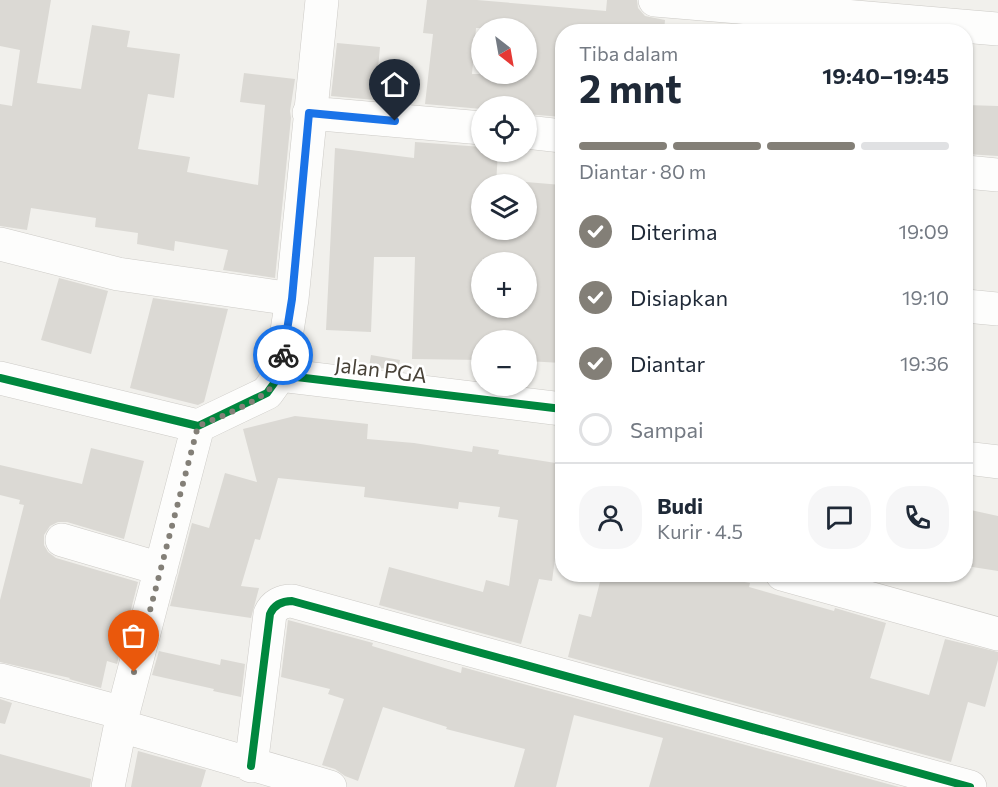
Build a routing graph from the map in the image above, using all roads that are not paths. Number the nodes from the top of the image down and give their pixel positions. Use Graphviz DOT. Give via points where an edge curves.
graph roads {
  1 [pos="322,0"];
  2 [pos="655,0"];
  3 [pos="939,24"];
  4 [pos="973,27"];
  5 [pos="998,29"];
  6 [pos="309,113"];
  7 [pos="471,127"];
  8 [pos="537,133"];
  9 [pos="555,135"];
  10 [pos="973,173"];
  11 [pos="998,175"];
  12 [pos="0,244"];
  13 [pos="292,299"];
  14 [pos="973,307"];
  15 [pos="998,309"];
  16 [pos="280,375"];
  17 [pos="0,378"];
  18 [pos="555,408"];
  19 [pos="198,426"];
  20 [pos="973,459"];
  21 [pos="998,462"];
  22 [pos="62,540"];
  23 [pos="161,570"];
  24 [pos="811,582"];
  25 [pos="998,634"];
  26 [pos="0,680"];
  27 [pos="122,720"];
  28 [pos="251,766"];
  29 [pos="108,787"];
  30 [pos="330,787"];
  31 [pos="970,787"];
  1 -- 6 [label="street"];
  2 -- 3 [label="street"];
  4 -- 5 [label="street"];
  6 -- 7 [label="street"];
  6 -- 13 [label="street"];
  8 -- 9 [label="street"];
  10 -- 11 [label="street"];
  12 -- 13 [label="street" via="117,274"];
  13 -- 16 [label="street"];
  14 -- 15 [label="street"];
  16 -- 18 [label="street, Jalan PGA"];
  16 -- 19 [label="street" via="267,393"];
  17 -- 19 [label="street"];
  19 -- 23 [label="street"];
  20 -- 21 [label="street"];
  22 -- 23 [label="street"];
  23 -- 27 [label="street"];
  24 -- 25 [label="street"];
  26 -- 27 [label="street"];
  27 -- 28 [label="street"];
  27 -- 29 [label="street"];
  28 -- 30 [label="street"];
  28 -- 31 [label="street" via="270,614 276,606 292,601"];
}
